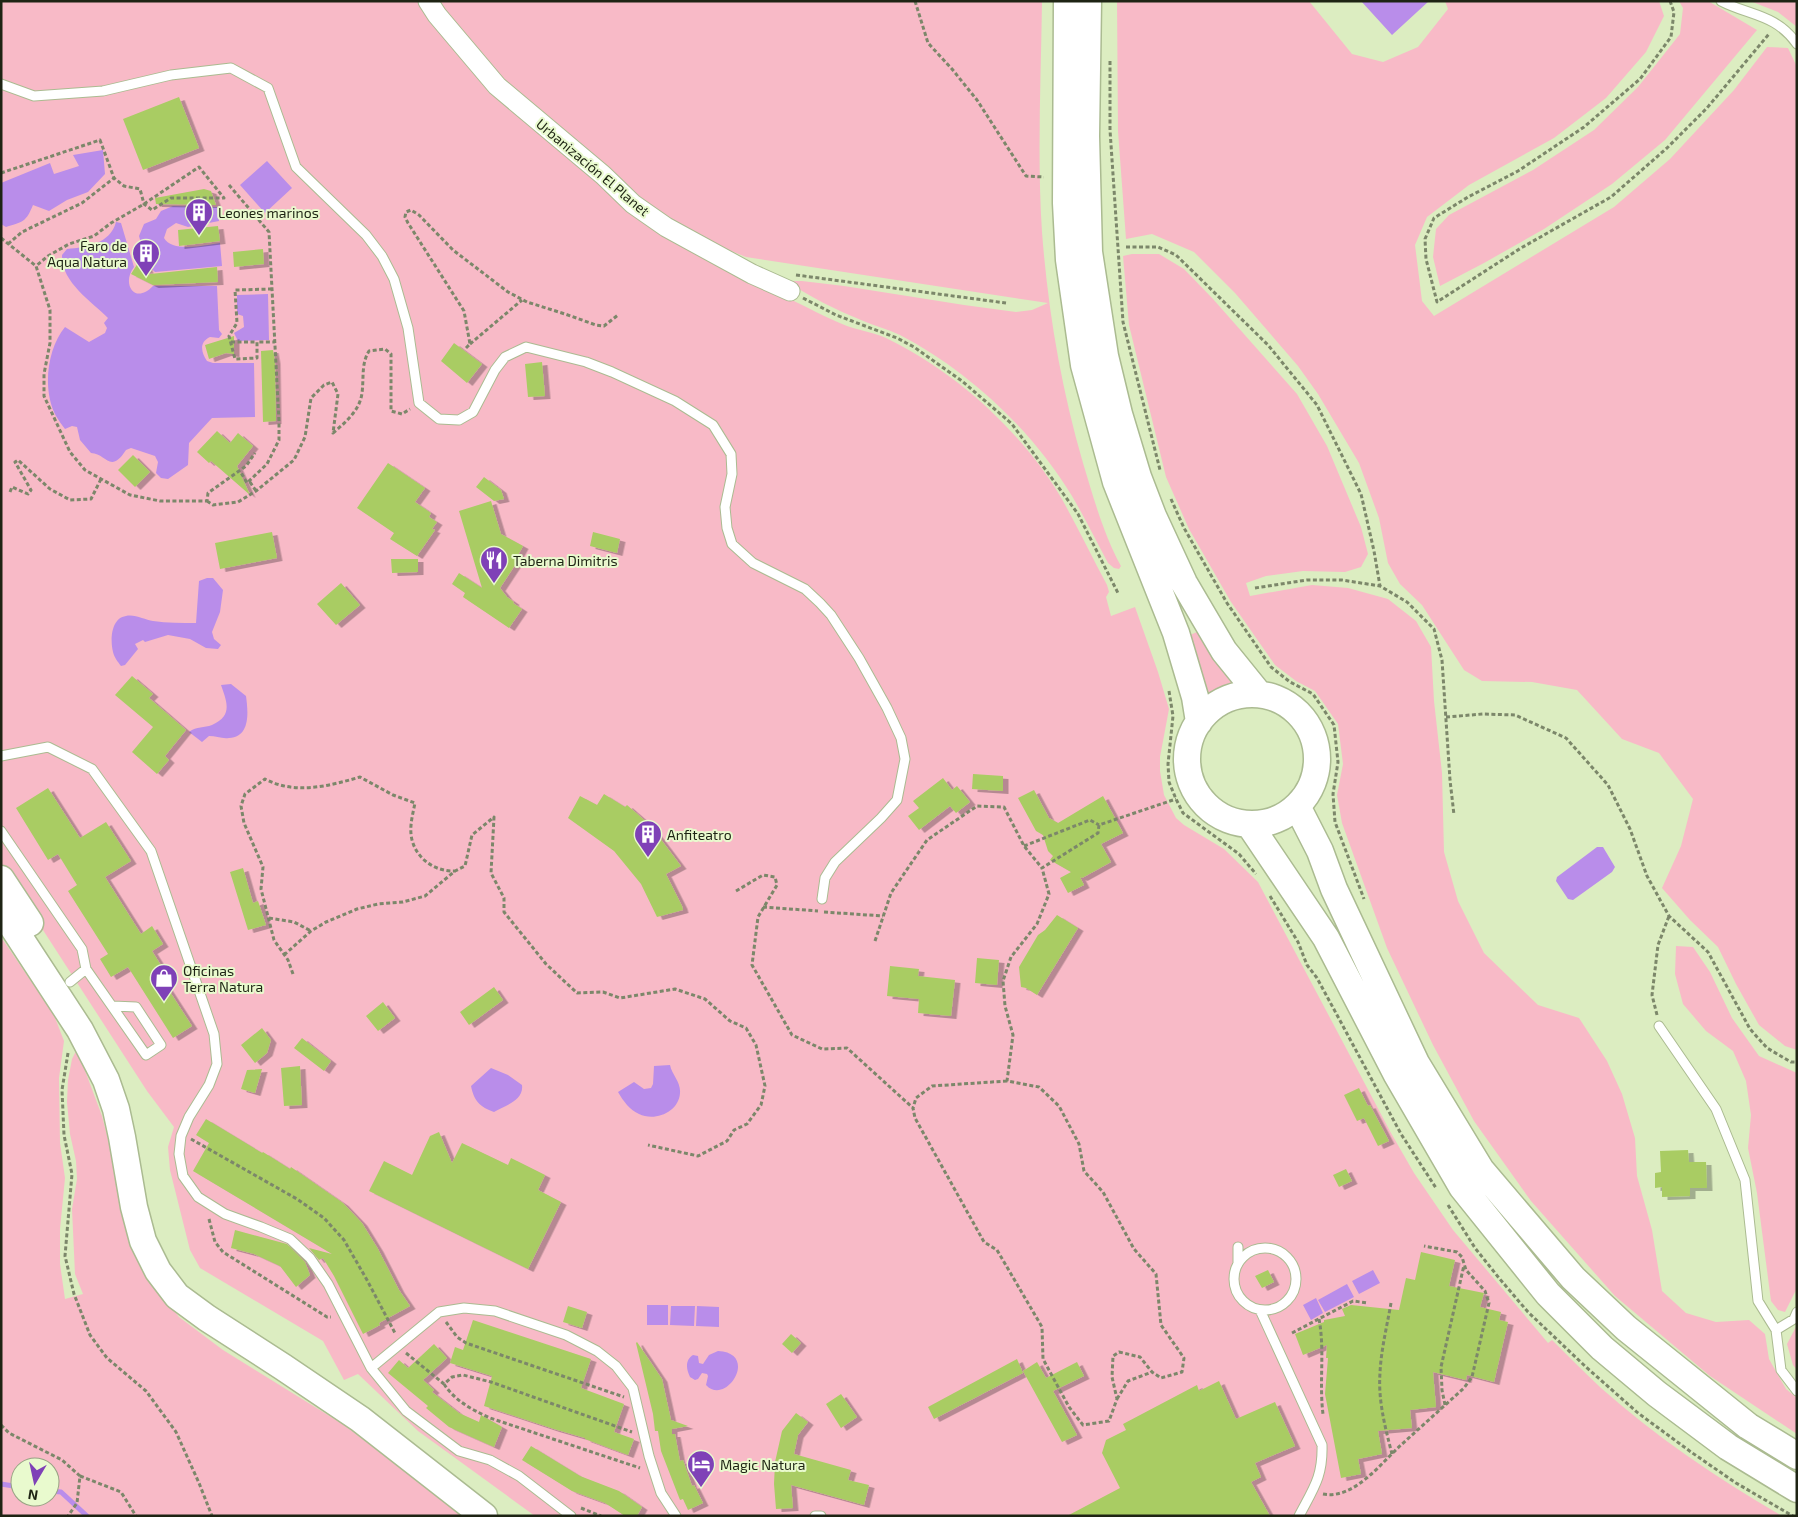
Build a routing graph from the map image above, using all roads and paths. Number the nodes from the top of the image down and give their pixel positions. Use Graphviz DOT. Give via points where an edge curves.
graph roads {
  1 [pos="428,1"];
  2 [pos="915,1"];
  3 [pos="1067,1"];
  4 [pos="1088,1"];
  5 [pos="1670,1"];
  6 [pos="1721,1"];
  7 [pos="1776,25"];
  8 [pos="1797,44"];
  9 [pos="1110,61"];
  10 [pos="1,84"];
  11 [pos="1,173"];
  12 [pos="1044,177"];
  13 [pos="114,178"];
  14 [pos="229,185"];
  15 [pos="144,204"];
  16 [pos="1,238"];
  17 [pos="8,244"];
  18 [pos="1126,248"];
  19 [pos="36,266"];
  20 [pos="791,283"];
  21 [pos="272,289"];
  22 [pos="522,300"];
  23 [pos="1006,303"];
  24 [pos="618,314"];
  25 [pos="231,342"];
  26 [pos="257,342"];
  27 [pos="275,342"];
  28 [pos="470,344"];
  29 [pos="466,348"];
  30 [pos="419,403"];
  31 [pos="255,453"];
  32 [pos="240,471"];
  33 [pos="1160,471"];
  34 [pos="101,479"];
  35 [pos="250,482"];
  36 [pos="256,491"];
  37 [pos="10,492"];
  38 [pos="1170,496"];
  39 [pos="207,501"];
  40 [pos="1380,586"];
  41 [pos="1255,588"];
  42 [pos="1118,593"];
  43 [pos="1258,693"];
  44 [pos="1446,717"];
  45 [pos="1199,722"];
  46 [pos="1,756"];
  47 [pos="1176,799"];
  48 [pos="1297,806"];
  49 [pos="1454,815"];
  50 [pos="1250,824"];
  51 [pos="1099,825"];
  52 [pos="1,831"];
  53 [pos="1024,846"];
  54 [pos="1042,868"];
  55 [pos="455,871"];
  56 [pos="1,879"];
  57 [pos="736,891"];
  58 [pos="822,899"];
  59 [pos="763,907"];
  60 [pos="1367,907"];
  61 [pos="1,909"];
  62 [pos="802,910"];
  63 [pos="836,913"];
  64 [pos="883,916"];
  65 [pos="1669,916"];
  66 [pos="269,918"];
  67 [pos="311,931"];
  68 [pos="875,941"];
  69 [pos="284,955"];
  70 [pos="293,974"];
  71 [pos="78,975"];
  72 [pos="113,1006"];
  73 [pos="1659,1026"];
  74 [pos="80,1030"];
  75 [pos="1797,1062"];
  76 [pos="1006,1081"];
  77 [pos="913,1108"];
  78 [pos="181,1136"];
  79 [pos="648,1145"];
  80 [pos="208,1203"];
  81 [pos="1424,1246"];
  82 [pos="1238,1247"];
  83 [pos="1464,1264"];
  84 [pos="1237,1266"];
  85 [pos="1368,1303"];
  86 [pos="1391,1303"];
  87 [pos="1260,1310"];
  88 [pos="439,1312"];
  89 [pos="1797,1312"];
  90 [pos="1319,1319"];
  91 [pos="346,1320"];
  92 [pos="1776,1330"];
  93 [pos="1292,1333"];
  94 [pos="399,1346"];
  95 [pos="371,1368"];
  96 [pos="1152,1372"];
  97 [pos="444,1384"];
  98 [pos="1797,1391"];
  99 [pos="635,1397"];
  100 [pos="1117,1399"];
  101 [pos="1445,1405"];
  102 [pos="1323,1416"];
  103 [pos="360,1419"];
  104 [pos="1,1425"];
  105 [pos="644,1436"];
  106 [pos="1392,1454"];
  107 [pos="1797,1456"];
  108 [pos="654,1472"];
  109 [pos="80,1476"];
  110 [pos="1324,1488"];
  111 [pos="1797,1489"];
  112 [pos="570,1515"];
  113 [pos="68,1516"];
  114 [pos="136,1516"];
  115 [pos="212,1516"];
  116 [pos="484,1516"];
  117 [pos="601,1516"];
  118 [pos="676,1516"];
  119 [pos="815,1516"];
  120 [pos="821,1516"];
  121 [pos="1298,1516"];
  1 -- 20 [label="street, Urbanización El Planet" via="497,86 604,175 633,204 666,227 752,274"];
  2 -- 12 [label="path" via="928,43 977,100 1026,176"];
  3 -- 45 [label="main road" via="1068,260 1084,365 1116,482 1176,633"];
  4 -- 43 [label="main road" via="1089,252 1105,356 1119,414 1153,516 1184,583 1224,652"];
  5 -- 7 [label="path" via="1674,12 1671,37 1640,79 1584,127 1518,171 1434,218 1425,239 1426,259 1437,302 1611,196 1707,108"];
  6 -- 7 [label="lane"];
  7 -- 8 [label="lane" via="1790,34"];
  9 -- 33 [label="path" via="1110,130 1123,322"];
  10 -- 30 [label="lane" via="34,96 83,93 171,75 231,68 268,88 296,167 366,235 394,279 408,328"];
  11 -- 13 [label="path" via="100,140"];
  13 -- 15 [label="path" via="124,186 140,189"];
  13 -- 17 [label="path" via="82,204 22,232"];
  14 -- 21 [label="path" via="269,232"];
  15 -- 15 [label="path" via="152,210 171,198 224,198 200,167"];
  15 -- 19 [label="path" via="94,236 69,244"];
  16 -- 17 [label="path"];
  17 -- 19 [label="path"];
  18 -- 40 [label="path" via="1158,247 1176,255 1268,345 1317,406 1361,494"];
  19 -- 34 [label="path" via="50,310 44,396 70,452 85,470"];
  20 -- 23 [label="path"];
  20 -- 42 [label="path" via="836,315 914,347 962,381 1012,424 1078,514"];
  21 -- 25 [label="path" via="235,290 236,323 229,336"];
  21 -- 27 [label="path"];
  22 -- 24 [label="path" via="596,325 604,326"];
  22 -- 28 [label="path"];
  22 -- 28 [label="path" via="453,250 419,216 411,210 406,212 408,223 464,311"];
  25 -- 26 [label="path"];
  25 -- 26 [label="path" via="234,359 256,358"];
  26 -- 27 [label="path"];
  27 -- 35 [label="path" via="279,440 267,464"];
  28 -- 29 [label="path"];
  30 -- 36 [label="path" via="402,414 391,411 391,354 385,349 369,351 364,360 362,395 351,417 333,433 338,394 332,382 324,386 311,398 305,437 294,460"];
  30 -- 58 [label="lane" via="439,419 459,420 473,412 505,357 526,347 612,372 675,401 713,425 731,454 732,474 725,507 732,544 753,564 805,589 831,615 859,658 901,738 905,758 896,800 836,862 825,878"];
  31 -- 32 [label="path"];
  32 -- 35 [label="path" via="247,483"];
  32 -- 39 [label="path" via="208,493"];
  34 -- 37 [label="path" via="91,499 70,500 50,489 18,460 16,462 31,490 28,494 12,487"];
  34 -- 39 [label="path" via="130,495 160,500"];
  35 -- 36 [label="path"];
  36 -- 39 [label="path" via="238,502 213,505"];
  38 -- 60 [label="path" via="1184,528 1227,604 1271,667 1313,694 1334,725 1338,762 1333,794 1335,822"];
  40 -- 41 [label="path" via="1342,580 1307,580"];
  40 -- 44 [label="path" via="1407,602 1434,629 1442,660"];
  43 -- 45 [label="main road" via="1231,697 1216,705"];
  43 -- 48 [label="main road" via="1286,703 1302,716 1312,733 1317,752 1316,772 1309,791"];
  44 -- 49 [label="path"];
  44 -- 65 [label="path" via="1515,715 1566,738 1608,785 1630,829 1647,876"];
  45 -- 50 [label="main road" via="1188,747 1187,765 1191,780 1198,794 1220,815"];
  46 -- 78 [label="lane" via="48,747 92,769 151,851 214,1034 217,1064"];
  47 -- 51 [label="path"];
  48 -- 50 [label="main road" via="1283,816"];
  48 -- 107 [label="main road" via="1416,1063 1481,1170 1573,1278 1626,1328 1748,1426"];
  50 -- 111 [label="main road" via="1326,938 1397,1075 1462,1187 1548,1294 1602,1348 1657,1394 1728,1447"];
  51 -- 53 [label="path" via="1090,820"];
  51 -- 54 [label="path" via="1098,833"];
  52 -- 71 [label="lane" via="82,949"];
  53 -- 54 [label="path"];
  53 -- 64 [label="path" via="1004,807 977,806 927,840 891,893"];
  54 -- 76 [label="path" via="1049,894 1037,924 1011,957 1003,981 1012,1035"];
  55 -- 66 [label="path" via="442,871 429,865 415,847 411,836 415,803 393,795 360,776 335,784 290,788 265,779 245,794 241,806 244,823 263,867 261,889"];
  55 -- 67 [label="path" via="426,896 358,909"];
  55 -- 79 [label="path" via="465,866 472,835 494,817 491,873 504,898 504,912 546,964 577,993 603,992 620,998 676,989 704,999 730,1021 746,1028 756,1045 765,1086 761,1106 748,1124 734,1130 727,1141 698,1156"];
  56 -- 71 [label="main road"];
  57 -- 59 [label="path" via="763,875 775,877 777,885"];
  59 -- 62 [label="path"];
  59 -- 77 [label="path" via="758,917 752,965 792,1035 822,1049 847,1048"];
  61 -- 74 [label="main road"];
  63 -- 64 [label="path"];
  64 -- 68 [label="path"];
  65 -- 73 [label="path" via="1658,945 1652,994"];
  65 -- 75 [label="path" via="1708,952 1750,1029 1767,1048 1791,1062"];
  66 -- 67 [label="path" via="294,922"];
  66 -- 69 [label="path" via="274,940"];
  67 -- 69 [label="path"];
  69 -- 70 [label="path"];
  71 -- 72 [label="lane"];
  71 -- 103 [label="main road" via="116,1067 153,1230 164,1256 178,1278 205,1302 317,1378"];
  72 -- 72 [label="lane" via="146,1056 162,1045 136,1007"];
  73 -- 92 [label="lane" via="1716,1110 1745,1180 1758,1301"];
  74 -- 103 [label="main road" via="106,1080 116,1109 134,1207 143,1241 158,1271 177,1296 207,1318"];
  74 -- 115 [label="path" via="70,1038 62,1090 64,1135 72,1174 65,1256 74,1294 90,1335 107,1358 146,1392 176,1432"];
  76 -- 77 [label="path" via="932,1086 916,1098"];
  76 -- 96 [label="path" via="1039,1087 1059,1106 1079,1144 1084,1171 1103,1192 1134,1250 1156,1274 1161,1325 1184,1358 1182,1372 1161,1378"];
  77 -- 100 [label="path" via="914,1118 984,1242 997,1250 1042,1327 1043,1359 1070,1407 1083,1425 1109,1422"];
  78 -- 80 [label="lane" via="178,1154 183,1176 198,1197"];
  78 -- 94 [label="path" via="196,1140 324,1218 344,1240 393,1327"];
  80 -- 91 [label="lane" via="225,1214 290,1239 310,1258 328,1284"];
  80 -- 91 [label="path" via="209,1224 215,1242 223,1252 327,1317"];
  81 -- 83 [label="path" via="1457,1252"];
  82 -- 84 [label="lane"];
  83 -- 101 [label="path" via="1441,1368"];
  83 -- 101 [label="path" via="1485,1291 1489,1303 1472,1377"];
  84 -- 87 [label="lane" via="1236,1291 1242,1300"];
  84 -- 87 [label="lane" via="1248,1253 1268,1248 1278,1251 1292,1264 1296,1274 1293,1293 1279,1307"];
  85 -- 90 [label="path" via="1352,1301"];
  86 -- 106 [label="path" via="1380,1372 1380,1398"];
  87 -- 121 [label="lane" via="1322,1445 1319,1479"];
  88 -- 94 [label="lane"];
  88 -- 99 [label="path" via="456,1336 466,1343 621,1397"];
  88 -- 99 [label="lane" via="464,1308 495,1311 566,1335 597,1351 616,1366 633,1388"];
  89 -- 92 [label="lane" via="1794,1319"];
  90 -- 93 [label="path"];
  90 -- 102 [label="path"];
  91 -- 95 [label="lane"];
  92 -- 98 [label="lane" via="1781,1370"];
  94 -- 95 [label="lane"];
  94 -- 97 [label="path"];
  95 -- 112 [label="lane" via="406,1411 459,1451 490,1460 520,1476"];
  96 -- 100 [label="path" via="1128,1381"];
  96 -- 100 [label="path" via="1140,1357 1119,1352 1113,1356 1112,1377"];
  97 -- 105 [label="path" via="452,1377 463,1375 491,1382"];
  97 -- 108 [label="path" via="451,1395 490,1418"];
  99 -- 105 [label="lane"];
  101 -- 106 [label="path"];
  103 -- 116 [label="main road"];
  104 -- 109 [label="path" via="9,1433 62,1460"];
  105 -- 108 [label="lane"];
  106 -- 110 [label="path" via="1378,1470 1354,1487 1335,1495 1321,1493"];
  108 -- 118 [label="lane" via="661,1493"];
  109 -- 113 [label="path" via="77,1503"];
  109 -- 114 [label="path" via="121,1492"];
  112 -- 117 [label="path" via="580,1508"];
  119 -- 120 [label="lane"];
}
